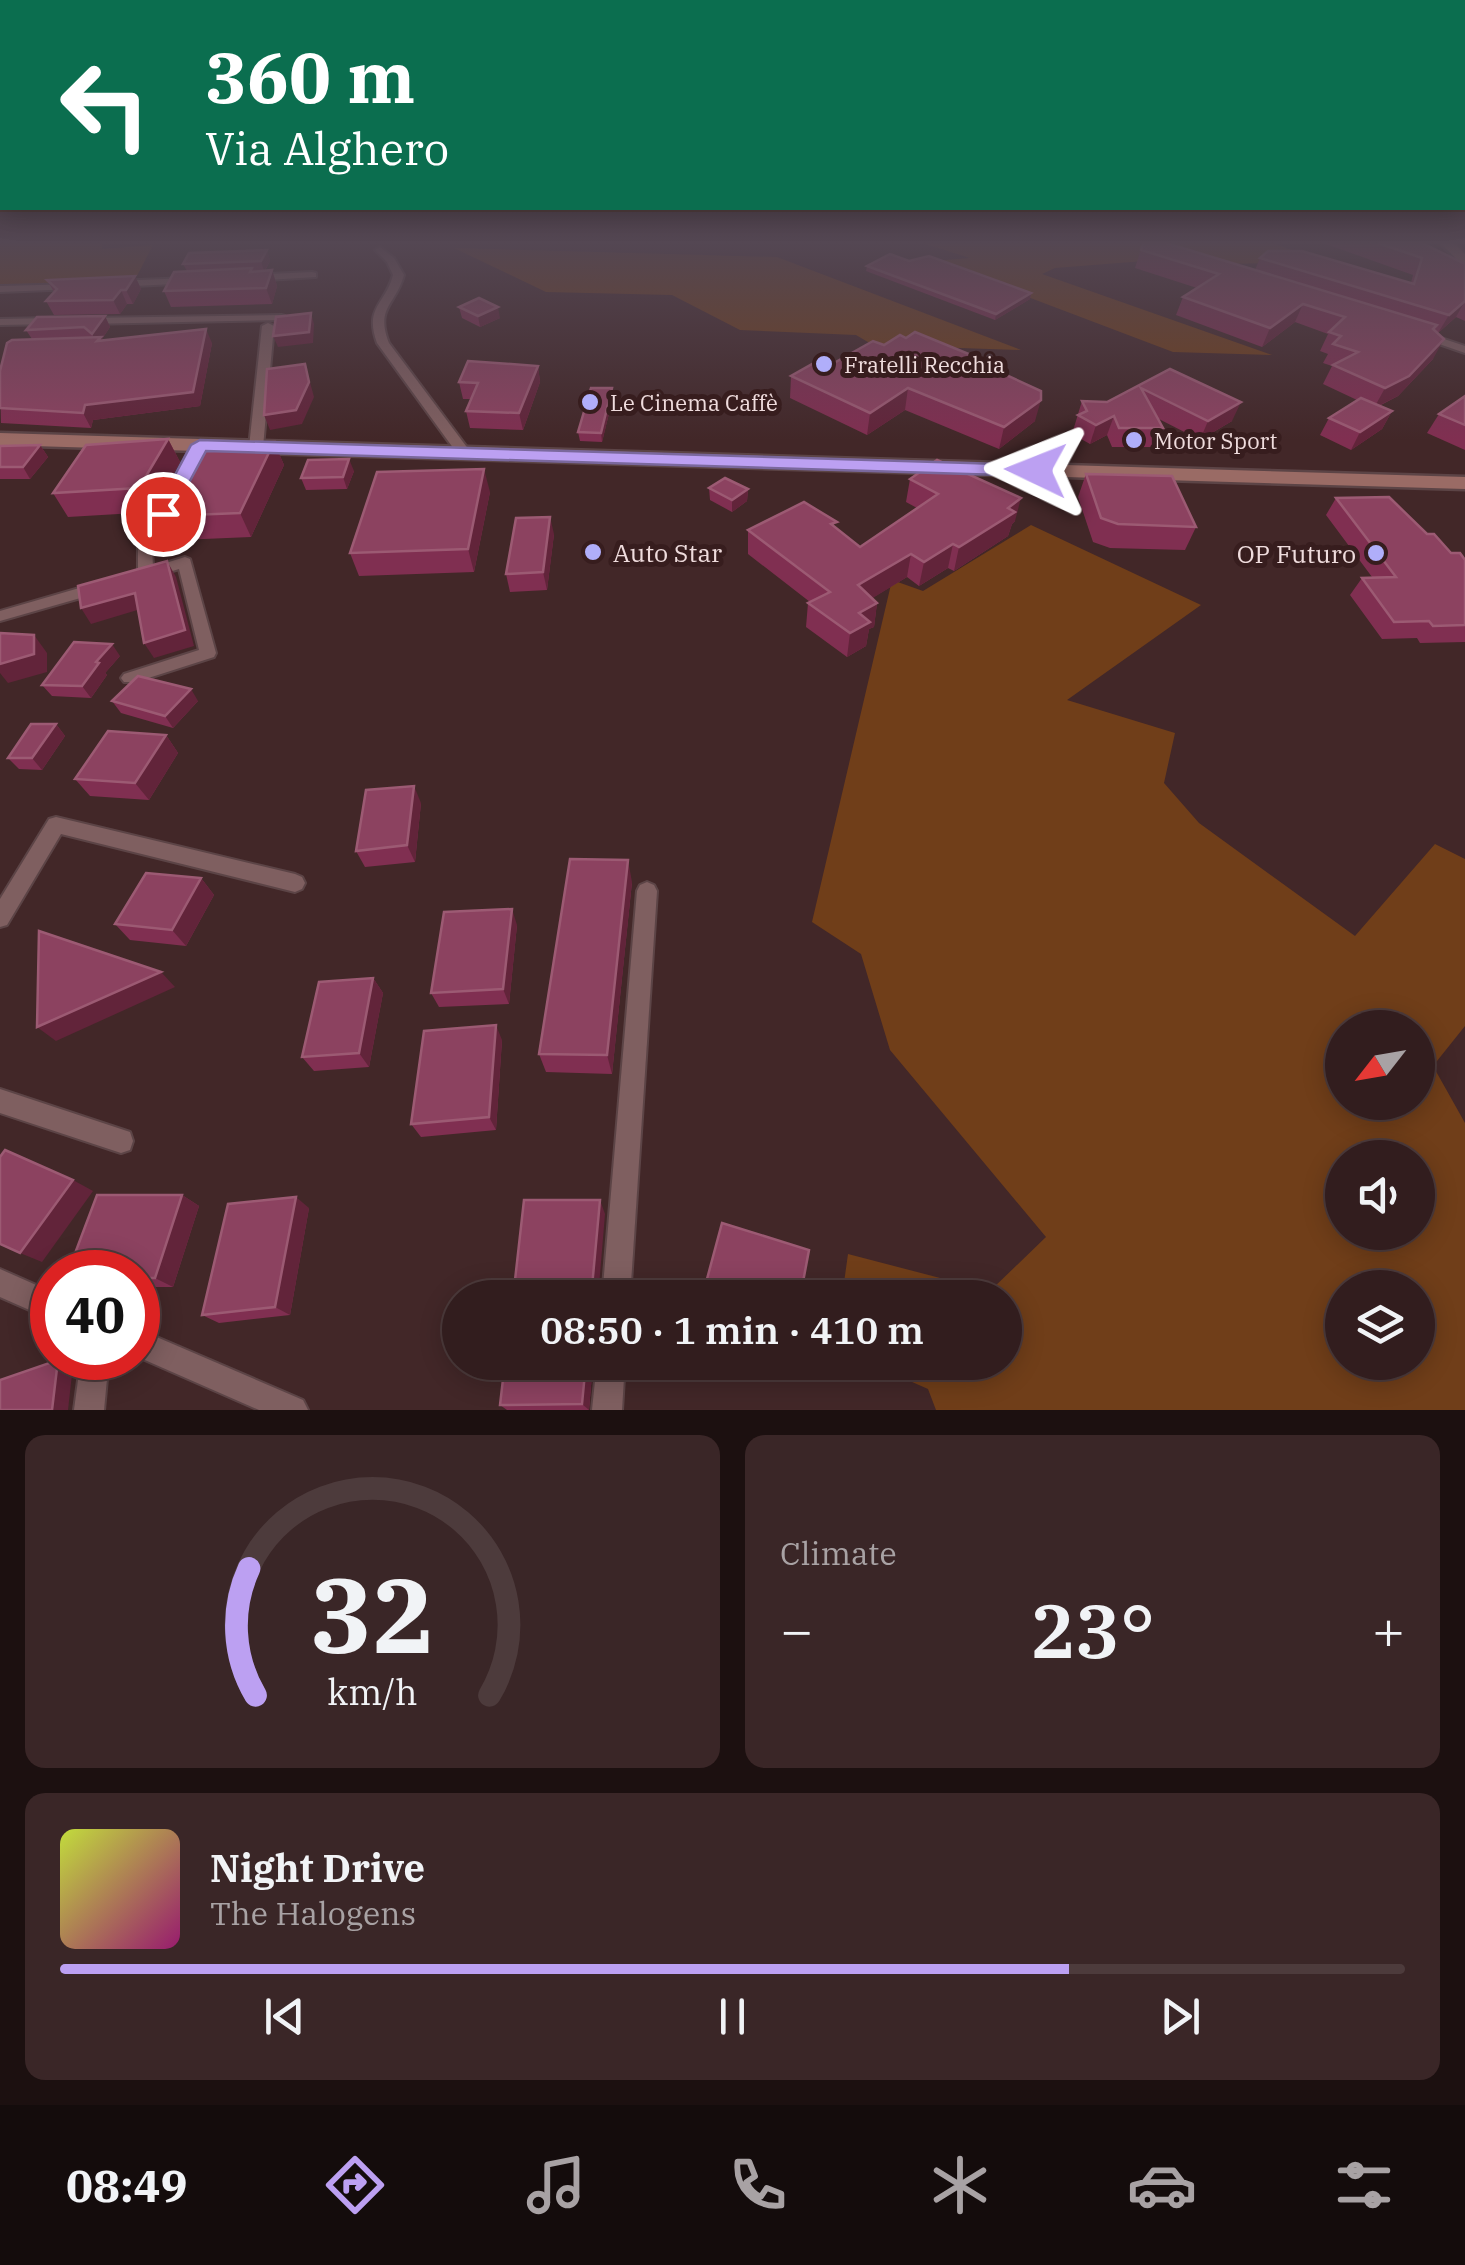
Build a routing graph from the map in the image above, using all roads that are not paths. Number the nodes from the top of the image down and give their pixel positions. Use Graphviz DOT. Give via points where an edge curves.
graph roads {
  1 [pos="380,309"];
  2 [pos="281,318"];
  3 [pos="0,322"];
  4 [pos="268,326"];
  5 [pos="1414,332"];
  6 [pos="1465,350"];
  7 [pos="0,439"];
  8 [pos="200,445"];
  9 [pos="256,447"];
  10 [pos="464,454"];
  11 [pos="1465,484"];
  12 [pos="146,574"];
  13 [pos="0,616"];
  14 [pos="130,678"];
  15 [pos="295,883"];
  16 [pos="646,892"];
  17 [pos="0,918"];
  18 [pos="0,1100"];
  19 [pos="120,1141"];
  20 [pos="617,1280"];
  21 [pos="0,1283"];
  22 [pos="30,1296"];
  23 [pos="160,1353"];
  24 [pos="92,1380"];
  25 [pos="610,1380"];
  26 [pos="89,1410"];
  27 [pos="293,1410"];
  28 [pos="607,1410"];
  1 -- 10 [label="street" via="382,343"];
  2 -- 3 [label="street"];
  4 -- 9 [label="street"];
  5 -- 6 [label="street"];
  7 -- 8 [label="street"];
  8 -- 9 [label="street"];
  8 -- 12 [label="street" via="145,548"];
  9 -- 10 [label="street"];
  10 -- 11 [label="street"];
  12 -- 13 [label="street"];
  12 -- 14 [label="street" via="185,562 208,653"];
  15 -- 17 [label="street" via="56,825"];
  16 -- 20 [label="street"];
  18 -- 19 [label="street"];
  21 -- 22 [label="street"];
  23 -- 27 [label="street"];
  24 -- 26 [label="street"];
  25 -- 28 [label="street"];
}
